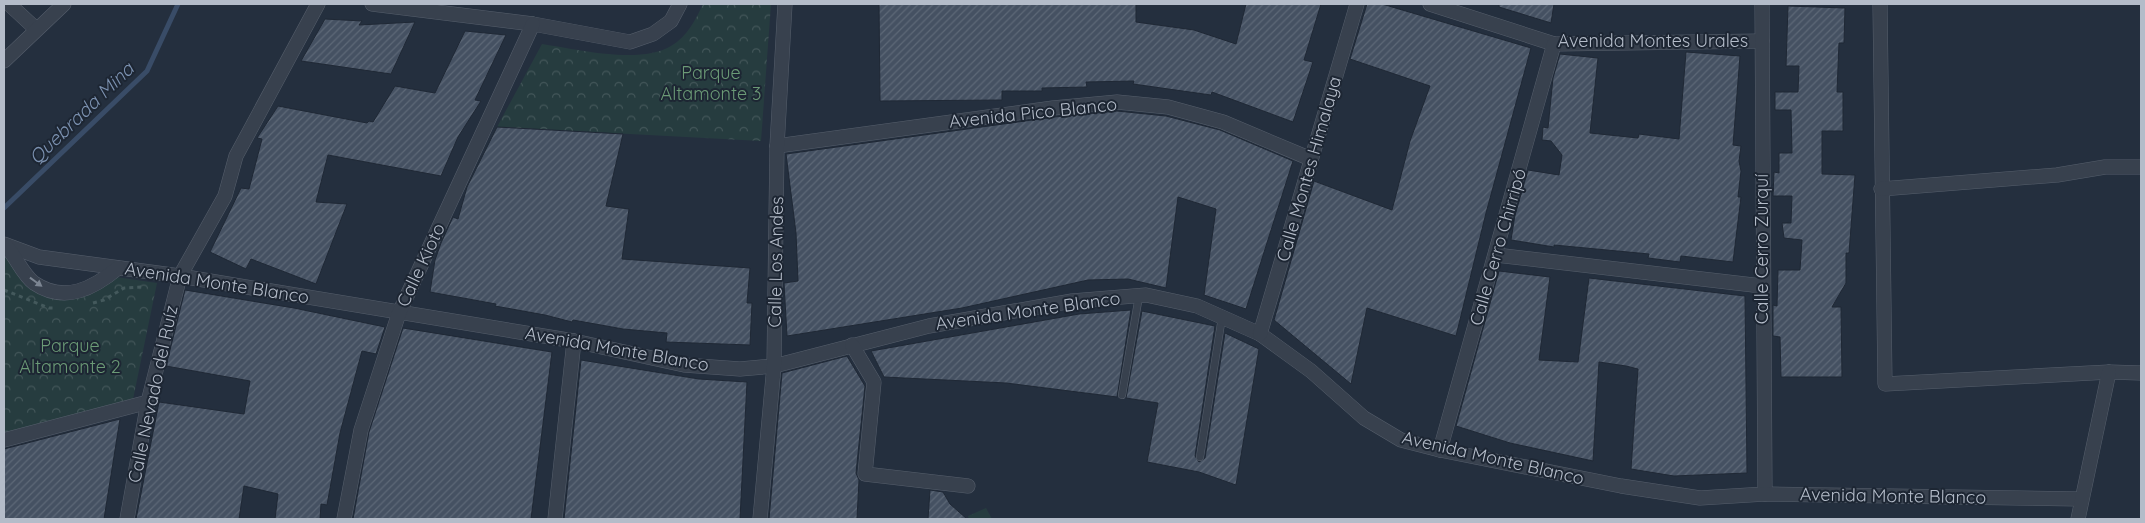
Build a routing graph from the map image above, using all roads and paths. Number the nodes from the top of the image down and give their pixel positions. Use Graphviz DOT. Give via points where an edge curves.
graph roads {
  1 [pos="9,4"];
  2 [pos="64,4"];
  3 [pos="318,4"];
  4 [pos="372,4"];
  5 [pos="680,4"];
  6 [pos="785,4"];
  7 [pos="1358,4"];
  8 [pos="1430,4"];
  9 [pos="1762,4"];
  10 [pos="1880,4"];
  11 [pos="533,24"];
  12 [pos="36,29"];
  13 [pos="1762,41"];
  14 [pos="1554,44"];
  15 [pos="4,61"];
  16 [pos="777,146"];
  17 [pos="1311,159"];
  18 [pos="2141,167"];
  19 [pos="1881,189"];
  20 [pos="5,245"];
  21 [pos="1496,255"];
  22 [pos="118,268"];
  23 [pos="180,276"];
  24 [pos="1762,286"];
  25 [pos="1139,296"];
  26 [pos="399,313"];
  27 [pos="1222,316"];
  28 [pos="1260,334"];
  29 [pos="574,341"];
  30 [pos="852,345"];
  31 [pos="774,366"];
  32 [pos="2109,372"];
  33 [pos="2141,373"];
  34 [pos="1122,395"];
  35 [pos="148,402"];
  36 [pos="4,440"];
  37 [pos="1440,450"];
  38 [pos="1200,457"];
  39 [pos="968,486"];
  40 [pos="1765,494"];
  41 [pos="2081,499"];
  42 [pos="127,519"];
  43 [pos="344,519"];
  44 [pos="555,519"];
  45 [pos="760,519"];
  46 [pos="2078,519"];
  1 -- 12 [label="street"];
  2 -- 12 [label="street"];
  3 -- 23 [label="street, Calle Nevado del Ruíz" via="236,156 225,196"];
  4 -- 11 [label="street"];
  5 -- 11 [label="street" via="671,20 653,34 630,42"];
  6 -- 16 [label="street, Calle Los Andes"];
  7 -- 17 [label="street, Calle Montes Himalaya"];
  8 -- 14 [label="street, Avenida Montes Urales"];
  9 -- 13 [label="street, Calle Cerro Zurquí"];
  10 -- 19 [label="street"];
  11 -- 26 [label="street, Calle Kioto"];
  12 -- 15 [label="street"];
  13 -- 14 [label="street, Avenida Montes Urales"];
  13 -- 24 [label="street, Calle Cerro Zurquí"];
  14 -- 21 [label="street, Calle Cerro Chirripó"];
  16 -- 17 [label="street, Avenida Pico Blanco" via="1117,102 1168,107 1223,122"];
  16 -- 31 [label="street, Calle Los Andes"];
  17 -- 28 [label="street, Calle Montes Himalaya"];
  18 -- 19 [label="street" via="2105,167 2057,175"];
  19 -- 32 [label="street" via="1885,384"];
  20 -- 22 [label="street, Avenida Monte Blanco" via="69,254"];
  20 -- 22 [label="street, one-way" via="33,282 60,292 81,291 96,285"];
  21 -- 24 [label="street"];
  21 -- 37 [label="street, Calle Cerro Chirripó"];
  22 -- 23 [label="street, Avenida Monte Blanco"];
  23 -- 26 [label="street, Avenida Monte Blanco"];
  23 -- 35 [label="street, Calle Nevado del Ruíz"];
  24 -- 40 [label="street, Calle Cerro Zurquí"];
  25 -- 27 [label="street, Avenida Monte Blanco" via="1197,306"];
  25 -- 30 [label="street, Avenida Monte Blanco" via="1072,301 929,326"];
  25 -- 34 [label="lane"];
  26 -- 29 [label="street, Avenida Monte Blanco"];
  26 -- 43 [label="street, Calle Kioto" via="361,430"];
  27 -- 28 [label="street, Avenida Monte Blanco"];
  27 -- 38 [label="lane"];
  28 -- 37 [label="street, Avenida Monte Blanco" via="1311,371 1364,418 1401,440"];
  29 -- 31 [label="street, Avenida Monte Blanco" via="684,365 740,369"];
  29 -- 44 [label="street"];
  30 -- 31 [label="street, Avenida Monte Blanco"];
  30 -- 39 [label="street" via="874,382 865,474"];
  31 -- 45 [label="street, Calle Los Andes"];
  32 -- 33 [label="street"];
  32 -- 41 [label="street"];
  35 -- 36 [label="street"];
  35 -- 42 [label="street, Calle Nevado del Ruíz"];
  37 -- 40 [label="street, Avenida Monte Blanco" via="1621,486 1700,498"];
  40 -- 41 [label="street, Avenida Monte Blanco"];
  41 -- 46 [label="street"];
}
